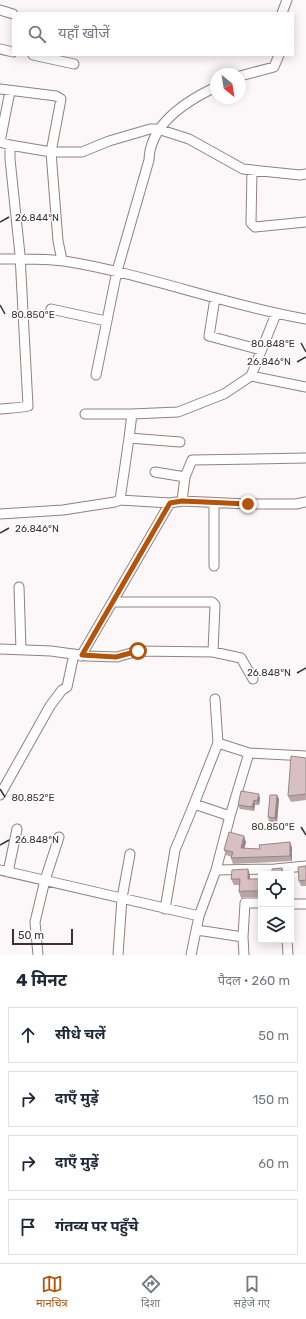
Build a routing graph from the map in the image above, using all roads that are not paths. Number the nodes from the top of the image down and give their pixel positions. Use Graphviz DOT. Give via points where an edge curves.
graph roads {
  1 [pos="287,0"];
  2 [pos="1,12"];
  3 [pos="282,12"];
  4 [pos="12,14"];
  5 [pos="0,49"];
  6 [pos="12,52"];
  7 [pos="38,56"];
  8 [pos="279,56"];
  9 [pos="74,64"];
  10 [pos="246,74"];
  11 [pos="0,90"];
  12 [pos="210,90"];
  13 [pos="10,91"];
  14 [pos="158,129"];
  15 [pos="0,142"];
  16 [pos="10,145"];
  17 [pos="51,152"];
  18 [pos="252,170"];
  19 [pos="306,174"];
  20 [pos="306,222"];
  21 [pos="0,259"];
  22 [pos="20,259"];
  23 [pos="62,260"];
  24 [pos="117,271"];
  25 [pos="215,298"];
  26 [pos="50,310"];
  27 [pos="276,314"];
  28 [pos="306,319"];
  29 [pos="106,321"];
  30 [pos="261,350"];
  31 [pos="96,375"];
  32 [pos="251,376"];
  33 [pos="306,387"];
  34 [pos="0,409"];
  35 [pos="85,414"];
  36 [pos="132,414"];
  37 [pos="129,438"];
  38 [pos="180,442"];
  39 [pos="306,458"];
  40 [pos="155,472"];
  41 [pos="185,477"];
  42 [pos="120,500"];
  43 [pos="182,501"];
  44 [pos="306,502"];
  45 [pos="170,503"];
  46 [pos="214,503"];
  47 [pos="0,514"];
  48 [pos="214,566"];
  49 [pos="19,587"];
  50 [pos="113,602"];
  51 [pos="0,649"];
  52 [pos="21,650"];
  53 [pos="214,652"];
  54 [pos="79,655"];
  55 [pos="253,679"];
  56 [pos="215,699"];
  57 [pos="218,743"];
  58 [pos="249,753"];
  59 [pos="306,756"];
  60 [pos="0,795"];
  61 [pos="194,804"];
  62 [pos="230,816"];
  63 [pos="17,829"];
  64 [pos="59,837"];
  65 [pos="130,854"];
  66 [pos="306,866"];
  67 [pos="216,870"];
  68 [pos="4,871"];
  69 [pos="45,880"];
  70 [pos="122,898"];
  71 [pos="258,903"];
  72 [pos="294,904"];
  73 [pos="306,904"];
  74 [pos="165,909"];
  75 [pos="199,916"];
  76 [pos="197,930"];
  77 [pos="244,937"];
  78 [pos="287,943"];
  79 [pos="38,955"];
  80 [pos="118,955"];
  81 [pos="191,955"];
  82 [pos="244,955"];
  83 [pos="288,955"];
  1 -- 3 [label="street"];
  2 -- 4 [label="street"];
  5 -- 6 [label="street"];
  7 -- 9 [label="street"];
  8 -- 10 [label="street" via="274,67"];
  11 -- 13 [label="street"];
  12 -- 14 [label="street" via="183,106"];
  13 -- 15 [label="street"];
  13 -- 17 [label="street" via="56,96 61,99"];
  14 -- 17 [label="street" via="109,141 82,152"];
  14 -- 18 [label="street" via="189,139 243,169"];
  14 -- 24 [label="street"];
  15 -- 16 [label="street"];
  16 -- 17 [label="street"];
  16 -- 22 [label="street"];
  17 -- 23 [label="street" via="58,241"];
  18 -- 19 [label="street"];
  18 -- 20 [label="street" via="251,223 255,227"];
  21 -- 22 [label="street"];
  22 -- 23 [label="street"];
  22 -- 34 [label="street" via="28,406"];
  23 -- 24 [label="street"];
  24 -- 25 [label="street"];
  24 -- 29 [label="street"];
  25 -- 27 [label="street"];
  25 -- 30 [label="street" via="209,336"];
  26 -- 29 [label="street"];
  27 -- 28 [label="street"];
  27 -- 30 [label="street"];
  29 -- 31 [label="street"];
  30 -- 32 [label="street"];
  32 -- 33 [label="street"];
  32 -- 36 [label="street" via="224,394 178,412"];
  35 -- 36 [label="street"];
  36 -- 37 [label="street"];
  37 -- 38 [label="street"];
  37 -- 42 [label="street"];
  39 -- 41 [label="street" via="192,460"];
  40 -- 41 [label="street"];
  41 -- 43 [label="street"];
  42 -- 45 [label="street"];
  42 -- 47 [label="street" via="63,510"];
  43 -- 45 [label="street"];
  43 -- 46 [label="street"];
  44 -- 46 [label="street"];
  45 -- 50 [label="street"];
  46 -- 48 [label="street"];
  49 -- 52 [label="street"];
  50 -- 53 [label="street" via="212,602 215,605"];
  50 -- 54 [label="street"];
  51 -- 52 [label="street"];
  52 -- 54 [label="street"];
  53 -- 54 [label="street" via="138,651 116,657"];
  53 -- 55 [label="street" via="241,658"];
  54 -- 60 [label="street" via="67,687 50,706"];
  56 -- 57 [label="street"];
  57 -- 58 [label="street"];
  57 -- 61 [label="street"];
  58 -- 59 [label="street"];
  58 -- 62 [label="street"];
  61 -- 62 [label="street"];
  61 -- 74 [label="street" via="175,850"];
  62 -- 67 [label="street"];
  63 -- 68 [label="street"];
  64 -- 69 [label="street"];
  65 -- 70 [label="street"];
  66 -- 67 [label="street"];
  67 -- 75 [label="street"];
  68 -- 69 [label="street"];
  69 -- 70 [label="street"];
  69 -- 79 [label="street" via="35,922"];
  70 -- 74 [label="street"];
  70 -- 80 [label="street"];
  71 -- 77 [label="street" via="245,903"];
  72 -- 73 [label="street"];
  74 -- 75 [label="street"];
  75 -- 76 [label="street"];
  76 -- 77 [label="street"];
  76 -- 81 [label="street"];
  77 -- 82 [label="street"];
  78 -- 83 [label="street"];
}
